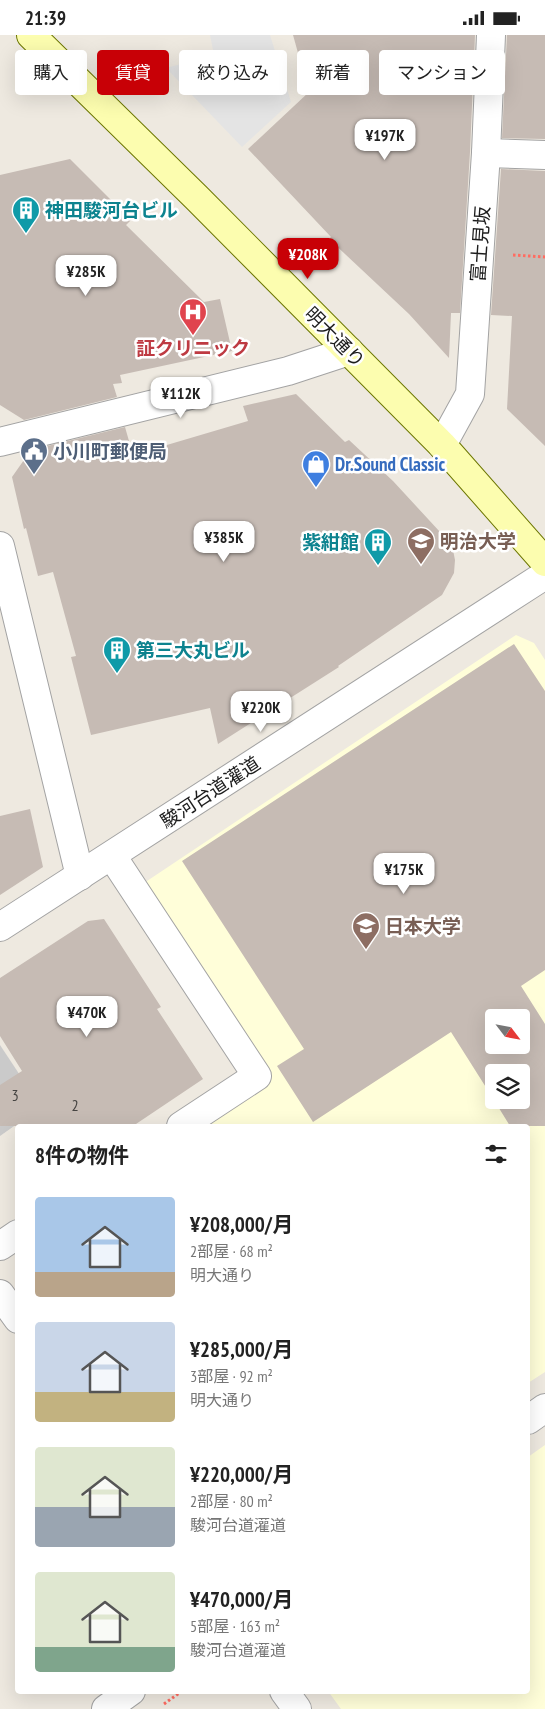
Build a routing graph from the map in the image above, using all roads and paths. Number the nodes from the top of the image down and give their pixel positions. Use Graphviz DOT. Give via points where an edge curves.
graph roads {
  1 [pos="31,35"];
  2 [pos="491,35"];
  3 [pos="486,153"];
  4 [pos="545,155"];
  5 [pos="349,351"];
  6 [pos="0,442"];
  7 [pos="442,445"];
  8 [pos="0,546"];
  9 [pos="545,561"];
  10 [pos="545,575"];
  11 [pos="4,584"];
  12 [pos="112,856"];
  13 [pos="80,876"];
  14 [pos="0,927"];
  15 [pos="184,1124"];
  16 [pos="15,1237"];
  17 [pos="0,1246"];
  18 [pos="0,1294"];
  19 [pos="15,1315"];
  20 [pos="545,1408"];
  21 [pos="530,1419"];
  22 [pos="127,1694"];
  23 [pos="178,1694"];
  24 [pos="286,1694"];
  25 [pos="106,1709"];
  26 [pos="157,1709"];
  27 [pos="297,1709"];
  1 -- 5 [label="street, 明大通り"];
  2 -- 3 [label="street, 富士見坂"];
  3 -- 4 [label="street"];
  3 -- 7 [label="street, 富士見坂" via="470,394"];
  5 -- 6 [label="street" via="288,371"];
  5 -- 7 [label="street, 明大通り"];
  7 -- 9 [label="street, 明大通り"];
  8 -- 11 [label="street"];
  10 -- 12 [label="street, 駿河台道灌道"];
  11 -- 13 [label="street"];
  12 -- 13 [label="street, 駿河台道灌道"];
  12 -- 15 [label="street" via="257,1076"];
  13 -- 14 [label="street, 駿河台道灌道"];
  16 -- 17 [label="street"];
  18 -- 19 [label="street"];
  20 -- 21 [label="street"];
  22 -- 25 [label="street"];
  23 -- 26 [label="path"];
  24 -- 27 [label="street"];
}
